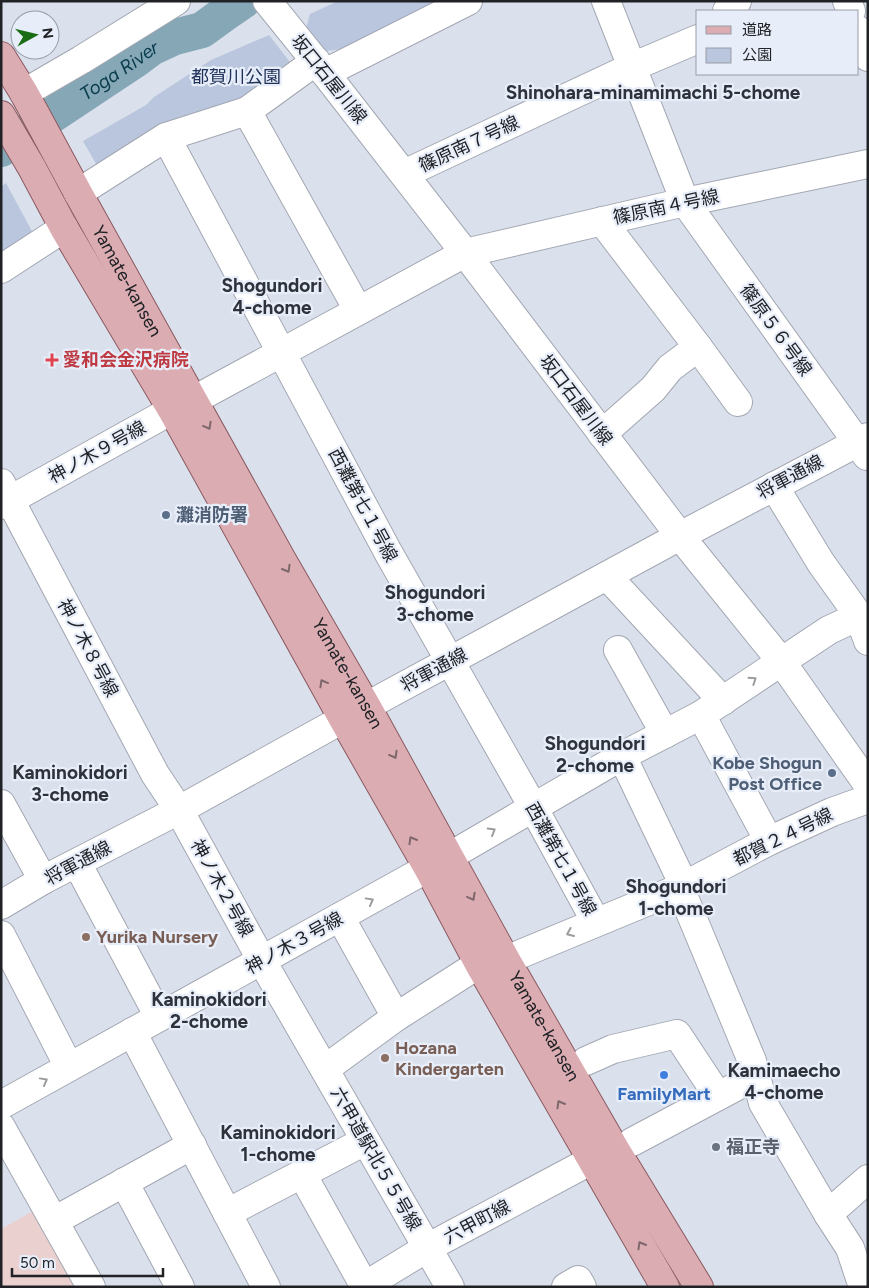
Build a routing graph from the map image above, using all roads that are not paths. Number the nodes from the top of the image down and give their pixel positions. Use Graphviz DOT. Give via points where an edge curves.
graph roads {
  1 [pos="176,1"];
  2 [pos="468,1"];
  3 [pos="606,1"];
  4 [pos="273,10"];
  5 [pos="859,33"];
  6 [pos="696,40"];
  7 [pos="1,56"];
  8 [pos="868,57"];
  9 [pos="321,67"];
  10 [pos="632,67"];
  11 [pos="24,93"];
  12 [pos="248,111"];
  13 [pos="1,115"];
  14 [pos="166,137"];
  15 [pos="868,164"];
  16 [pos="404,174"];
  17 [pos="78,193"];
  18 [pos="685,202"];
  19 [pos="602,221"];
  20 [pos="64,228"];
  21 [pos="464,252"];
  22 [pos="1,269"];
  23 [pos="358,310"];
  24 [pos="698,347"];
  25 [pos="281,353"];
  26 [pos="738,402"];
  27 [pos="183,405"];
  28 [pos="602,434"];
  29 [pos="864,446"];
  30 [pos="774,486"];
  31 [pos="4,496"];
  32 [pos="680,536"];
  33 [pos="607,576"];
  34 [pos="863,629"];
  35 [pos="618,650"];
  36 [pos="450,661"];
  37 [pos="781,661"];
  38 [pos="367,706"];
  39 [pos="712,708"];
  40 [pos="343,719"];
  41 [pos="665,734"];
  42 [pos="622,756"];
  43 [pos="868,785"];
  44 [pos="868,800"];
  45 [pos="1,804"];
  46 [pos="533,808"];
  47 [pos="179,810"];
  48 [pos="769,842"];
  49 [pos="439,862"];
  50 [pos="77,863"];
  51 [pos="43,880"];
  52 [pos="680,888"];
  53 [pos="1,904"];
  54 [pos="340,917"];
  55 [pos="596,922"];
  56 [pos="1,935"];
  57 [pos="506,960"];
  58 [pos="262,961"];
  59 [pos="479,964"];
  60 [pos="159,1017"];
  61 [pos="396,1017"];
  62 [pos="132,1032"];
  63 [pos="586,1061"];
  64 [pos="69,1067"];
  65 [pos="325,1069"];
  66 [pos="756,1076"];
  67 [pos="718,1096"];
  68 [pos="1,1105"];
  69 [pos="1,1127"];
  70 [pos="366,1141"];
  71 [pos="632,1142"];
  72 [pos="192,1145"];
  73 [pos="592,1160"];
  74 [pos="302,1174"];
  75 [pos="868,1179"];
  76 [pos="124,1182"];
  77 [pos="227,1213"];
  78 [pos="828,1214"];
  79 [pos="54,1221"];
  80 [pos="427,1248"];
  81 [pos="91,1287"];
  82 [pos="180,1287"];
  83 [pos="266,1287"];
  84 [pos="364,1287"];
  85 [pos="450,1287"];
  86 [pos="566,1287"];
  87 [pos="582,1287"];
  88 [pos="665,1287"];
  89 [pos="699,1287"];
  90 [pos="863,1287"];
  1 -- 11 [label="street"];
  2 -- 9 [label="street"];
  3 -- 10 [label="street, 篠原５６号線"];
  4 -- 9 [label="street, 坂口石屋川線"];
  5 -- 8 [label="street"];
  6 -- 10 [label="street, 篠原南７号線"];
  7 -- 11 [label="main road, Yamate-kansen"];
  9 -- 12 [label="street"];
  9 -- 16 [label="street, 坂口石屋川線"];
  10 -- 16 [label="street, 篠原南７号線"];
  10 -- 18 [label="street, 篠原５６号線"];
  11 -- 17 [label="main road, Yamate-kansen"];
  12 -- 14 [label="street"];
  12 -- 23 [label="street"];
  13 -- 20 [label="main road, Yamate-kansen"];
  14 -- 17 [label="street"];
  14 -- 25 [label="street, 西灘第七１号線"];
  15 -- 18 [label="street, 篠原南４号線"];
  16 -- 21 [label="street, 坂口石屋川線"];
  17 -- 27 [label="main road, Yamate-kansen"];
  18 -- 19 [label="street, 篠原南４号線"];
  18 -- 29 [label="street, 篠原５６号線"];
  19 -- 21 [label="street, 篠原南４号線"];
  19 -- 24 [label="street"];
  20 -- 22 [label="street"];
  20 -- 27 [label="main road, Yamate-kansen"];
  21 -- 23 [label="street, 篠原南４号線"];
  21 -- 28 [label="street, 坂口石屋川線"];
  23 -- 25 [label="street, 神ノ木９号線"];
  24 -- 26 [label="street"];
  24 -- 28 [label="street" via="670,368 653,389"];
  25 -- 27 [label="street, 神ノ木９号線"];
  25 -- 36 [label="street, 西灘第七１号線"];
  27 -- 31 [label="street, 神ノ木９号線"];
  27 -- 38 [label="main road, Yamate-kansen, one-way" via="282,560"];
  40 -- 27 [label="main road, Yamate-kansen, one-way"];
  28 -- 32 [label="street, 坂口石屋川線"];
  29 -- 30 [label="street, 将軍通線"];
  30 -- 32 [label="street, 将軍通線"];
  30 -- 34 [label="street"];
  31 -- 47 [label="street, 神ノ木８号線" via="155,774"];
  32 -- 33 [label="street, 将軍通線"];
  32 -- 37 [label="street, 坂口石屋川線"];
  33 -- 36 [label="street, 将軍通線"];
  33 -- 39 [label="street"];
  34 -- 37 [label="street, 神ノ木３号線" via="829,630"];
  35 -- 41 [label="street"];
  36 -- 38 [label="street, 将軍通線"];
  36 -- 46 [label="street, 西灘第七１号線"];
  39 -- 37 [label="street, 神ノ木３号線, one-way"];
  37 -- 43 [label="street, 坂口石屋川線"];
  38 -- 40 [label="street, 将軍通線"];
  38 -- 49 [label="main road, Yamate-kansen, one-way"];
  39 -- 41 [label="street, 神ノ木３号線"];
  39 -- 48 [label="street"];
  40 -- 47 [label="street, 将軍通線"];
  49 -- 40 [label="main road, Yamate-kansen, one-way"];
  41 -- 42 [label="street, 神ノ木３号線"];
  42 -- 46 [label="street, 神ノ木３号線"];
  42 -- 52 [label="street" via="679,875"];
  44 -- 48 [label="street, 都賀２４号線" via="832,812"];
  45 -- 51 [label="street"];
  49 -- 46 [label="street, 神ノ木３号線, one-way"];
  46 -- 55 [label="street, 西灘第七１号線"];
  47 -- 50 [label="street, 将軍通線"];
  47 -- 58 [label="street, 神ノ木２号線"];
  48 -- 52 [label="street, 都賀２４号線"];
  54 -- 49 [label="street, 神ノ木３号線, one-way"];
  49 -- 57 [label="main road, Yamate-kansen, one-way"];
  49 -- 59 [label="main road, Yamate-kansen"];
  50 -- 51 [label="street, 将軍通線"];
  50 -- 60 [label="street"];
  51 -- 53 [label="street, 将軍通線"];
  52 -- 55 [label="street, 都賀２４号線"];
  52 -- 66 [label="street"];
  54 -- 58 [label="street, 神ノ木３号線"];
  54 -- 61 [label="street"];
  55 -- 57 [label="street, 都賀２４号線, one-way"];
  56 -- 64 [label="street"];
  57 -- 89 [label="main road, Yamate-kansen"];
  58 -- 60 [label="street, 神ノ木３号線"];
  58 -- 65 [label="street, 神ノ木２号線"];
  59 -- 61 [label="street"];
  73 -- 59 [label="main road, Yamate-kansen, one-way"];
  60 -- 62 [label="street, 神ノ木３号線"];
  61 -- 65 [label="street"];
  62 -- 64 [label="street, 神ノ木３号線"];
  62 -- 72 [label="street"];
  63 -- 67 [label="street" via="613,1049 677,1034"];
  68 -- 64 [label="street, 神ノ木３号線, one-way"];
  65 -- 70 [label="street, 六甲道駅北５５号線"];
  66 -- 67 [label="street"];
  66 -- 78 [label="street" via="763,1103"];
  67 -- 71 [label="street"];
  69 -- 79 [label="street"];
  70 -- 74 [label="street"];
  70 -- 80 [label="street, 六甲道駅北５５号線"];
  72 -- 76 [label="street"];
  72 -- 77 [label="street"];
  73 -- 80 [label="street, 六甲町線"];
  88 -- 73 [label="main road, Yamate-kansen, one-way"];
  74 -- 77 [label="street"];
  74 -- 84 [label="street"];
  75 -- 78 [label="street"];
  76 -- 79 [label="street"];
  76 -- 82 [label="street"];
  77 -- 83 [label="street"];
  78 -- 90 [label="street" via="850,1248"];
  79 -- 81 [label="street"];
  80 -- 84 [label="street, 六甲町線"];
  80 -- 85 [label="street, 六甲道駅北５５号線"];
  86 -- 87 [label="street" via="578,1280"];
}
